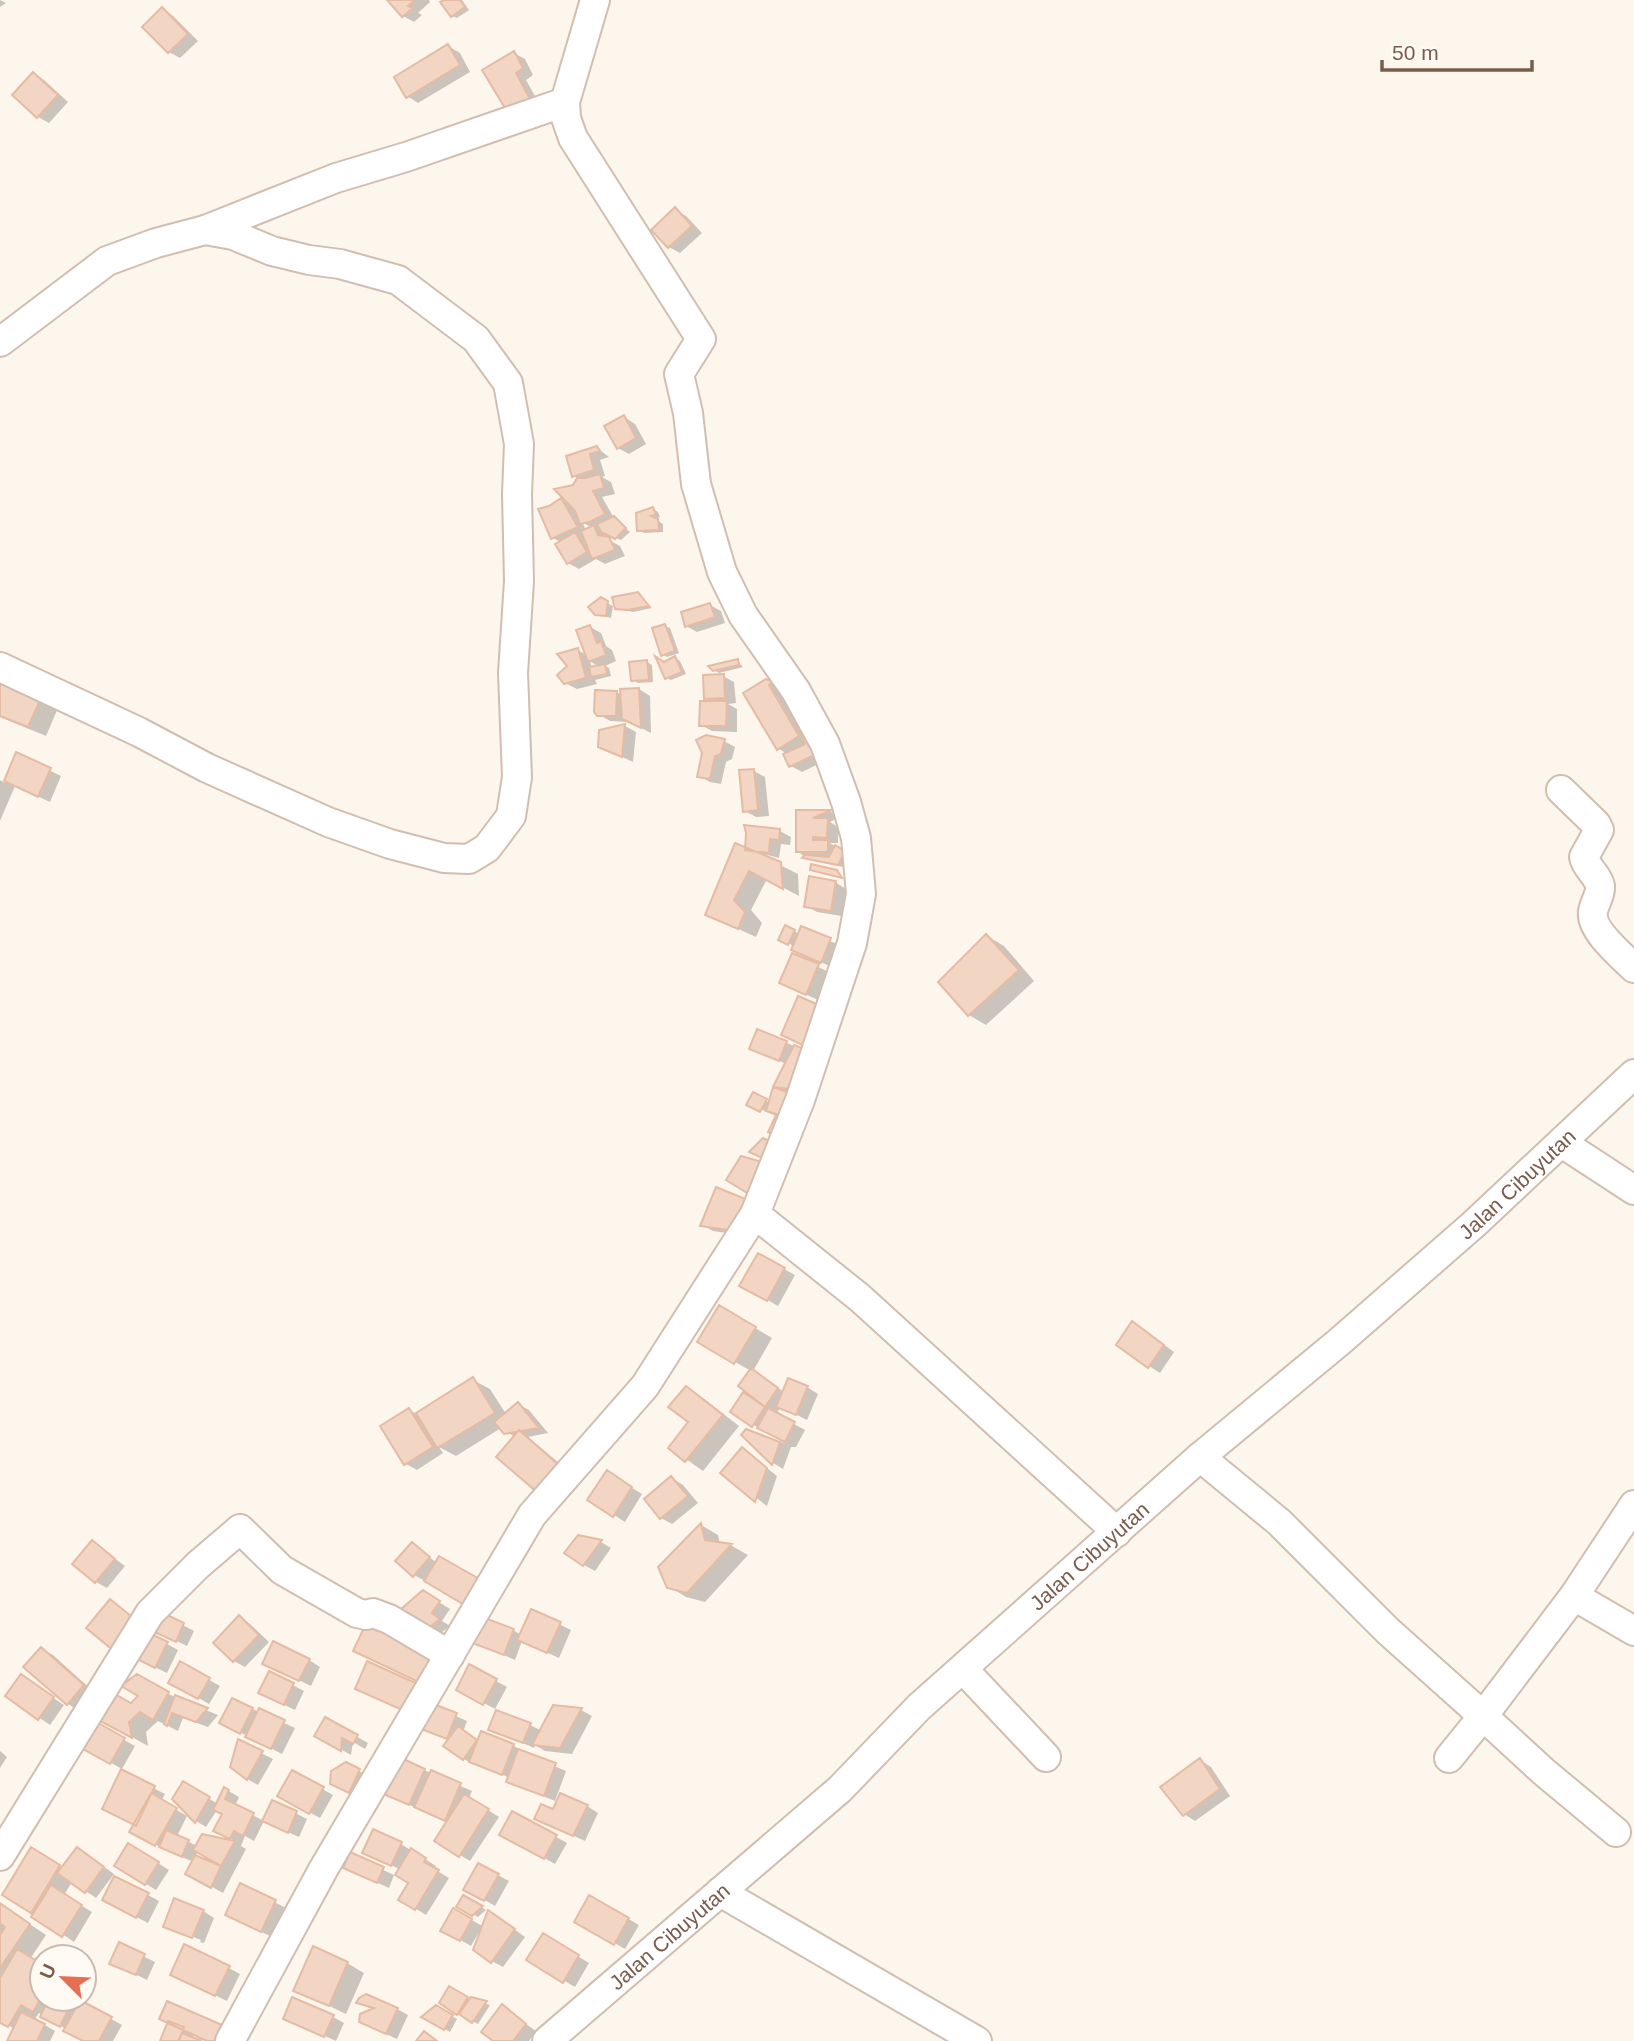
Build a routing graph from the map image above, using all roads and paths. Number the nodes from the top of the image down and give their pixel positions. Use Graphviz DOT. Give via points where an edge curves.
graph roads {
  1 [pos="595,0"];
  2 [pos="565,102"];
  3 [pos="205,230"];
  4 [pos="0,342"];
  5 [pos="0,667"];
  6 [pos="1561,790"];
  7 [pos="1634,968"];
  8 [pos="1634,1074"];
  9 [pos="1562,1143"];
  10 [pos="1634,1190"];
  11 [pos="755,1214"];
  12 [pos="1200,1457"];
  13 [pos="1634,1505"];
  14 [pos="1117,1532"];
  15 [pos="1574,1596"];
  16 [pos="1634,1631"];
  17 [pos="450,1655"];
  18 [pos="963,1669"];
  19 [pos="1483,1716"];
  20 [pos="1046,1757"];
  21 [pos="1449,1758"];
  22 [pos="1616,1832"];
  23 [pos="0,1856"];
  24 [pos="720,1892"];
  25 [pos="230,2041"];
  26 [pos="547,2041"];
  27 [pos="977,2041"];
  1 -- 2 [label="street"];
  2 -- 3 [label="street" via="336,178"];
  2 -- 11 [label="street" via="573,138 701,339 679,374 706,523 743,615 796,691 825,744 856,838 861,894 852,943 800,1100"];
  3 -- 4 [label="street" via="107,261"];
  3 -- 5 [label="street" via="398,280 477,339 508,383 519,444 519,581 513,673 517,777 510,816 486,848 469,859 444,858 390,844 218,773"];
  6 -- 7 [label="street" via="1599,830 1584,857 1600,884 1593,922"];
  8 -- 9 [label="street, Jalan Cibuyutan"];
  9 -- 10 [label="street"];
  9 -- 12 [label="street, Jalan Cibuyutan" via="1339,1342"];
  11 -- 14 [label="street" via="860,1298"];
  11 -- 17 [label="street" via="645,1386 533,1516"];
  12 -- 14 [label="street, Jalan Cibuyutan"];
  12 -- 19 [label="street" via="1279,1522 1388,1631"];
  13 -- 15 [label="street"];
  14 -- 18 [label="street, Jalan Cibuyutan"];
  15 -- 16 [label="street"];
  15 -- 19 [label="street"];
  17 -- 23 [label="street" via="389,1619 357,1613 282,1570 240,1529 150,1613"];
  17 -- 25 [label="street" via="324,1868"];
  18 -- 20 [label="street"];
  18 -- 24 [label="street, Jalan Cibuyutan" via="919,1707 840,1789"];
  19 -- 21 [label="street"];
  19 -- 22 [label="street"];
  24 -- 26 [label="street, Jalan Cibuyutan"];
  24 -- 27 [label="street"];
}
